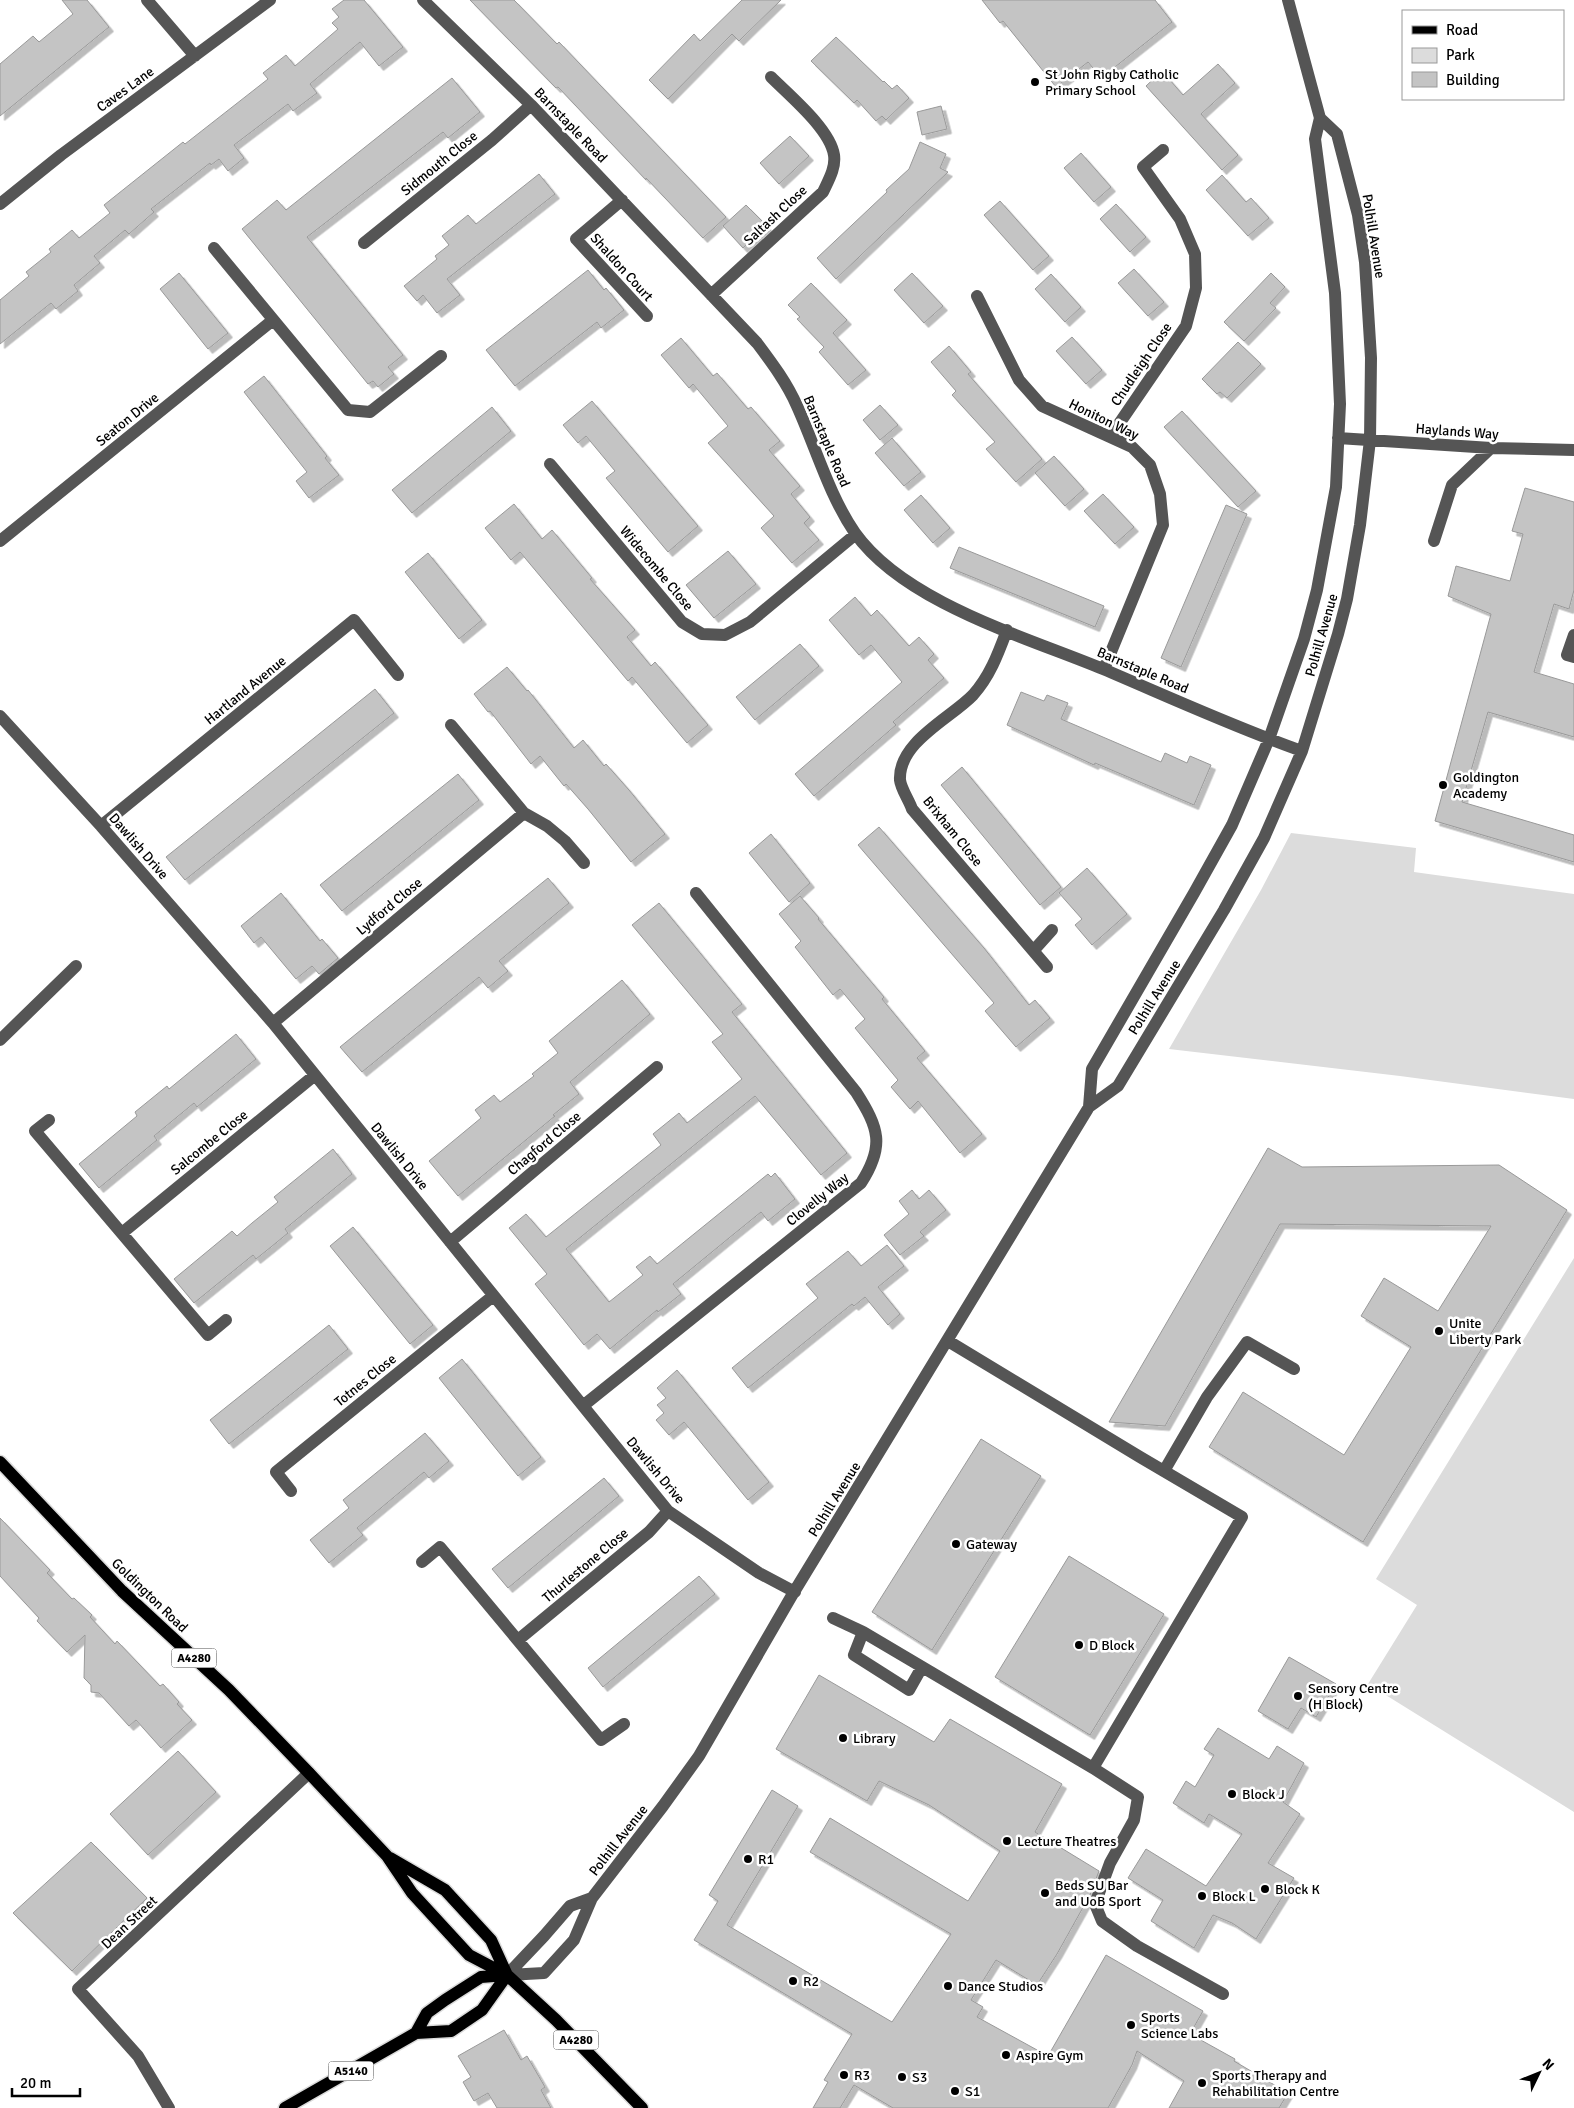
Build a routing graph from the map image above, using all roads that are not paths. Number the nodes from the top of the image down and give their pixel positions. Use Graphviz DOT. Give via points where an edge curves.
graph roads {
  1 [pos="147,0"];
  2 [pos="270,0"];
  3 [pos="422,0"];
  4 [pos="1288,0"];
  5 [pos="195,56"];
  6 [pos="771,77"];
  7 [pos="531,105"];
  8 [pos="1320,118"];
  9 [pos="1163,150"];
  10 [pos="622,200"];
  11 [pos="0,204"];
  12 [pos="364,243"];
  13 [pos="214,248"];
  14 [pos="711,295"];
  15 [pos="977,296"];
  16 [pos="647,316"];
  17 [pos="273,320"];
  18 [pos="441,356"];
  19 [pos="1110,437"];
  20 [pos="1338,438"];
  21 [pos="1370,440"];
  22 [pos="1491,448"];
  23 [pos="1574,450"];
  24 [pos="550,464"];
  25 [pos="856,534"];
  26 [pos="1434,541"];
  27 [pos="0,542"];
  28 [pos="1007,630"];
  29 [pos="1574,635"];
  30 [pos="1574,657"];
  31 [pos="1104,669"];
  32 [pos="398,675"];
  33 [pos="0,716"];
  34 [pos="451,726"];
  35 [pos="1269,739"];
  36 [pos="1302,751"];
  37 [pos="524,813"];
  38 [pos="101,826"];
  39 [pos="584,864"];
  40 [pos="696,893"];
  41 [pos="1052,930"];
  42 [pos="1034,950"];
  43 [pos="76,966"];
  44 [pos="1048,967"];
  45 [pos="273,1023"];
  46 [pos="0,1040"];
  47 [pos="657,1067"];
  48 [pos="315,1075"];
  49 [pos="1089,1107"];
  50 [pos="49,1120"];
  51 [pos="122,1233"];
  52 [pos="450,1242"];
  53 [pos="493,1296"];
  54 [pos="226,1320"];
  55 [pos="948,1341"];
  56 [pos="1294,1369"];
  57 [pos="584,1405"];
  58 [pos="0,1462"];
  59 [pos="1164,1471"];
  60 [pos="291,1491"];
  61 [pos="668,1511"];
  62 [pos="422,1562"];
  63 [pos="794,1592"];
  64 [pos="833,1618"];
  65 [pos="863,1632"];
  66 [pos="518,1640"];
  67 [pos="922,1667"];
  68 [pos="624,1724"];
  69 [pos="1093,1768"];
  70 [pos="309,1773"];
  71 [pos="387,1856"];
  72 [pos="592,1898"];
  73 [pos="506,1975"];
  74 [pos="1223,1994"];
  75 [pos="416,2034"];
  76 [pos="169,2108"];
  77 [pos="285,2108"];
  78 [pos="642,2108"];
  1 -- 5 [label="street"];
  2 -- 5 [label="street, Caves Lane"];
  3 -- 7 [label="street, Barnstaple Road"];
  4 -- 8 [label="street, Polhill Avenue"];
  5 -- 11 [label="street, Caves Lane"];
  6 -- 14 [label="street, Saltash Close" via="830,143 834,156 832,173 823,192"];
  7 -- 10 [label="street, Barnstaple Road"];
  7 -- 12 [label="street, Sidmouth Close"];
  8 -- 20 [label="street, Polhill Avenue" via="1315,139 1335,293 1340,404"];
  8 -- 21 [label="street, Polhill Avenue" via="1337,134 1358,214 1365,262 1371,358"];
  9 -- 19 [label="street, Chudleigh Close" via="1143,167 1180,218 1195,254 1196,288 1186,326"];
  10 -- 14 [label="street, Barnstaple Road"];
  10 -- 16 [label="street, Shaldon Court" via="576,238"];
  13 -- 17 [label="street"];
  14 -- 25 [label="street, Barnstaple Road" via="778,370 836,499"];
  15 -- 19 [label="street, Honiton Way" via="1019,380 1042,406"];
  17 -- 18 [label="street" via="348,410 370,412"];
  17 -- 27 [label="street, Seaton Drive"];
  19 -- 31 [label="street, Honiton Way" via="1132,447 1150,465 1160,494 1163,525"];
  20 -- 21 [label="street, Haylands Way"];
  20 -- 35 [label="street, Polhill Avenue" via="1336,487 1317,590 1304,639"];
  21 -- 22 [label="street, Haylands Way"];
  21 -- 36 [label="street, Polhill Avenue" via="1347,600"];
  22 -- 23 [label="street, Haylands Way"];
  22 -- 26 [label="street" via="1452,485"];
  24 -- 25 [label="street, Widecombe Close" via="682,622 702,634 725,635 750,622"];
  25 -- 28 [label="street, Barnstaple Road" via="886,566 947,606"];
  28 -- 31 [label="street, Barnstaple Road"];
  28 -- 42 [label="street, Brixham Close" via="990,672 972,695 917,741 904,759 900,780 912,809"];
  29 -- 30 [label="street" via="1567,655"];
  31 -- 35 [label="street, Barnstaple Road"];
  32 -- 38 [label="street, Hartland Avenue" via="354,620"];
  33 -- 38 [label="street, Dawlish Drive"];
  34 -- 37 [label="street"];
  35 -- 36 [label="street, Barnstaple Road"];
  35 -- 49 [label="street, Polhill Avenue" via="1232,824 1092,1069"];
  36 -- 49 [label="street, Polhill Avenue" via="1264,838 1188,970 1118,1086"];
  37 -- 39 [label="street" via="566,841"];
  37 -- 45 [label="street, Lydford Close"];
  38 -- 45 [label="street, Dawlish Drive"];
  40 -- 57 [label="street, Clovelly Way" via="856,1092 870,1113 876,1130 877,1148 873,1165 861,1183"];
  41 -- 42 [label="street"];
  42 -- 44 [label="street, Brixham Close"];
  43 -- 46 [label="street"];
  45 -- 48 [label="street, Dawlish Drive"];
  47 -- 52 [label="street, Chagford Close"];
  48 -- 51 [label="street, Salcombe Close"];
  48 -- 52 [label="street, Dawlish Drive"];
  49 -- 55 [label="street, Polhill Avenue"];
  50 -- 51 [label="street" via="35,1131"];
  51 -- 54 [label="street" via="208,1335"];
  52 -- 53 [label="street, Dawlish Drive"];
  53 -- 57 [label="street, Dawlish Drive"];
  53 -- 60 [label="street, Totnes Close" via="276,1472"];
  55 -- 59 [label="street"];
  55 -- 63 [label="street, Polhill Avenue"];
  56 -- 59 [label="street" via="1247,1342 1207,1397"];
  57 -- 61 [label="street, Dawlish Drive"];
  58 -- 70 [label="main road, Goldington Road / A4280" via="122,1591 229,1690"];
  59 -- 69 [label="street" via="1242,1517"];
  61 -- 63 [label="street, Dawlish Drive" via="759,1573"];
  61 -- 66 [label="street, Thurlestone Close" via="648,1532"];
  62 -- 66 [label="street" via="440,1547"];
  63 -- 72 [label="street, Polhill Avenue" via="698,1756"];
  64 -- 65 [label="street"];
  65 -- 67 [label="street"];
  65 -- 67 [label="street" via="854,1655 908,1690"];
  66 -- 68 [label="street" via="601,1740"];
  67 -- 69 [label="street"];
  69 -- 74 [label="street" via="1138,1797 1134,1820 1110,1863 1094,1904 1102,1921 1137,1946"];
  70 -- 71 [label="main road, Goldington Road / A4280"];
  70 -- 76 [label="street, Dean Street" via="78,1989 138,2056"];
  71 -- 73 [label="main road, Goldington Road / A4280" via="412,1893 469,1955"];
  71 -- 73 [label="main road, Goldington Road" via="445,1890 491,1940"];
  72 -- 73 [label="street" via="570,1906"];
  72 -- 73 [label="street, Polhill Avenue" via="574,1940 544,1973"];
  73 -- 75 [label="main road" via="481,1977 445,2000 427,2013"];
  73 -- 75 [label="main road" via="482,2010 451,2031"];
  73 -- 78 [label="main road, Goldington Road / A4280" via="556,2020"];
  75 -- 77 [label="main road, A5140"];
}
